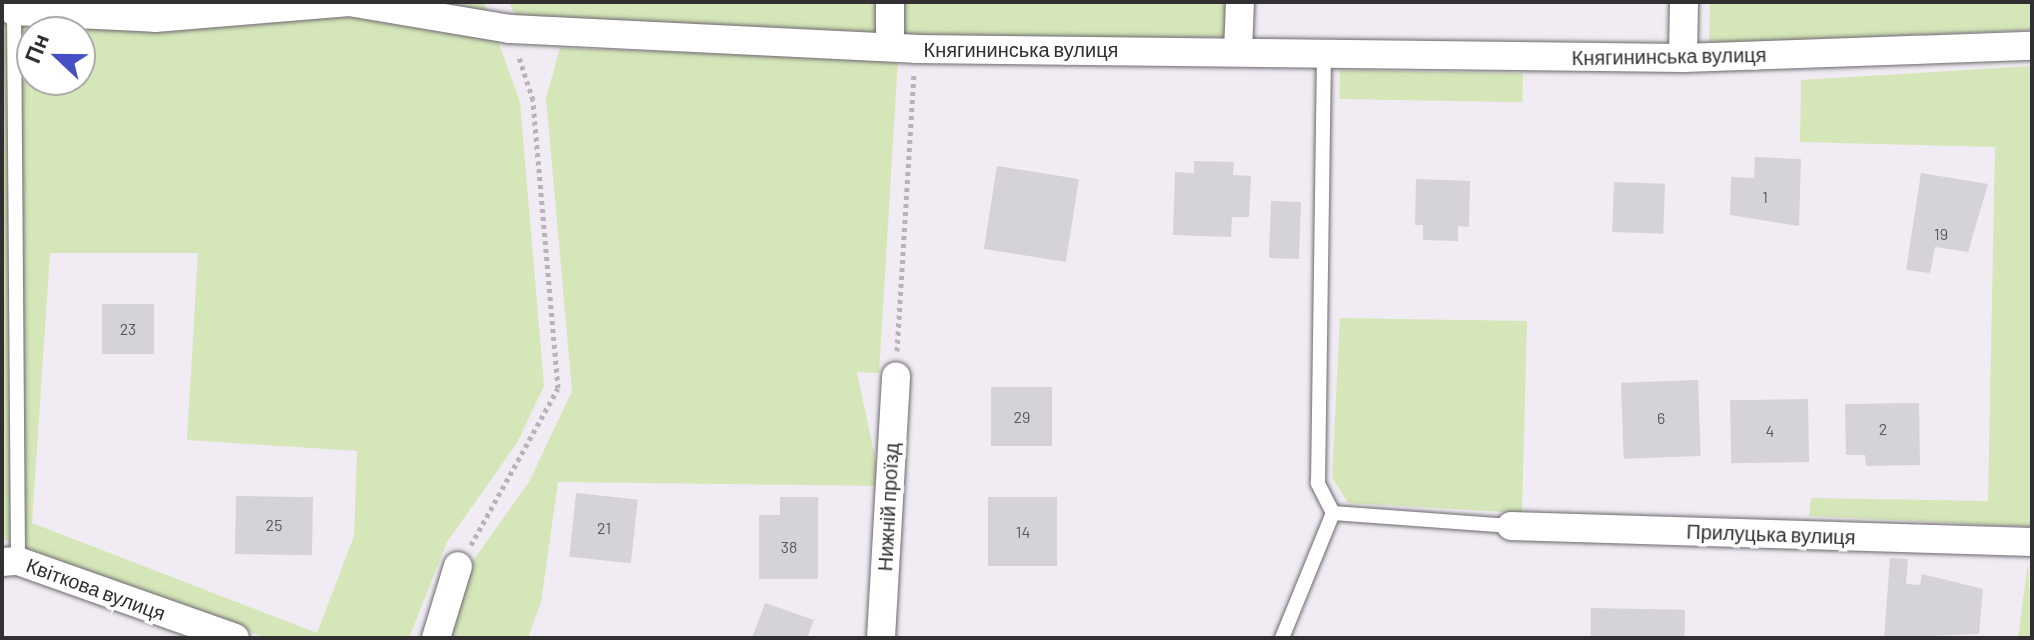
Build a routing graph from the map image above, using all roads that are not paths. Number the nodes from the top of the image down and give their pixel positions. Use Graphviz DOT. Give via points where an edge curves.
graph roads {
  1 [pos="498,2"];
  2 [pos="890,2"];
  3 [pos="1240,2"];
  4 [pos="1684,2"];
  5 [pos="14,7"];
  6 [pos="510,29"];
  7 [pos="2032,46"];
  8 [pos="903,47"];
  9 [pos="1238,51"];
  10 [pos="1324,56"];
  11 [pos="1683,58"];
  12 [pos="896,376"];
  13 [pos="1333,513"];
  14 [pos="1511,526"];
  15 [pos="2032,542"];
  16 [pos="10,561"];
  17 [pos="458,566"];
  18 [pos="235,638"];
  19 [pos="436,638"];
  20 [pos="881,638"];
  21 [pos="1282,638"];
  1 -- 6 [label="street"];
  2 -- 8 [label="street"];
  3 -- 9 [label="street"];
  4 -- 11 [label="street"];
  5 -- 6 [label="street, Княгининська вулиця" via="155,18 349,2"];
  5 -- 16 [label="lane"];
  6 -- 8 [label="street, Княгининська вулиця"];
  7 -- 11 [label="street, Княгининська вулиця"];
  8 -- 9 [label="street, Княгининська вулиця"];
  9 -- 10 [label="street, Княгининська вулиця"];
  10 -- 11 [label="street, Княгининська вулиця"];
  10 -- 13 [label="lane" via="1318,483"];
  12 -- 20 [label="street, Нижній проїзд"];
  13 -- 14 [label="lane"];
  13 -- 21 [label="lane"];
  14 -- 15 [label="street, Прилуцька вулиця"];
  16 -- 18 [label="street, Квіткова вулиця"];
  17 -- 19 [label="street"];
}
